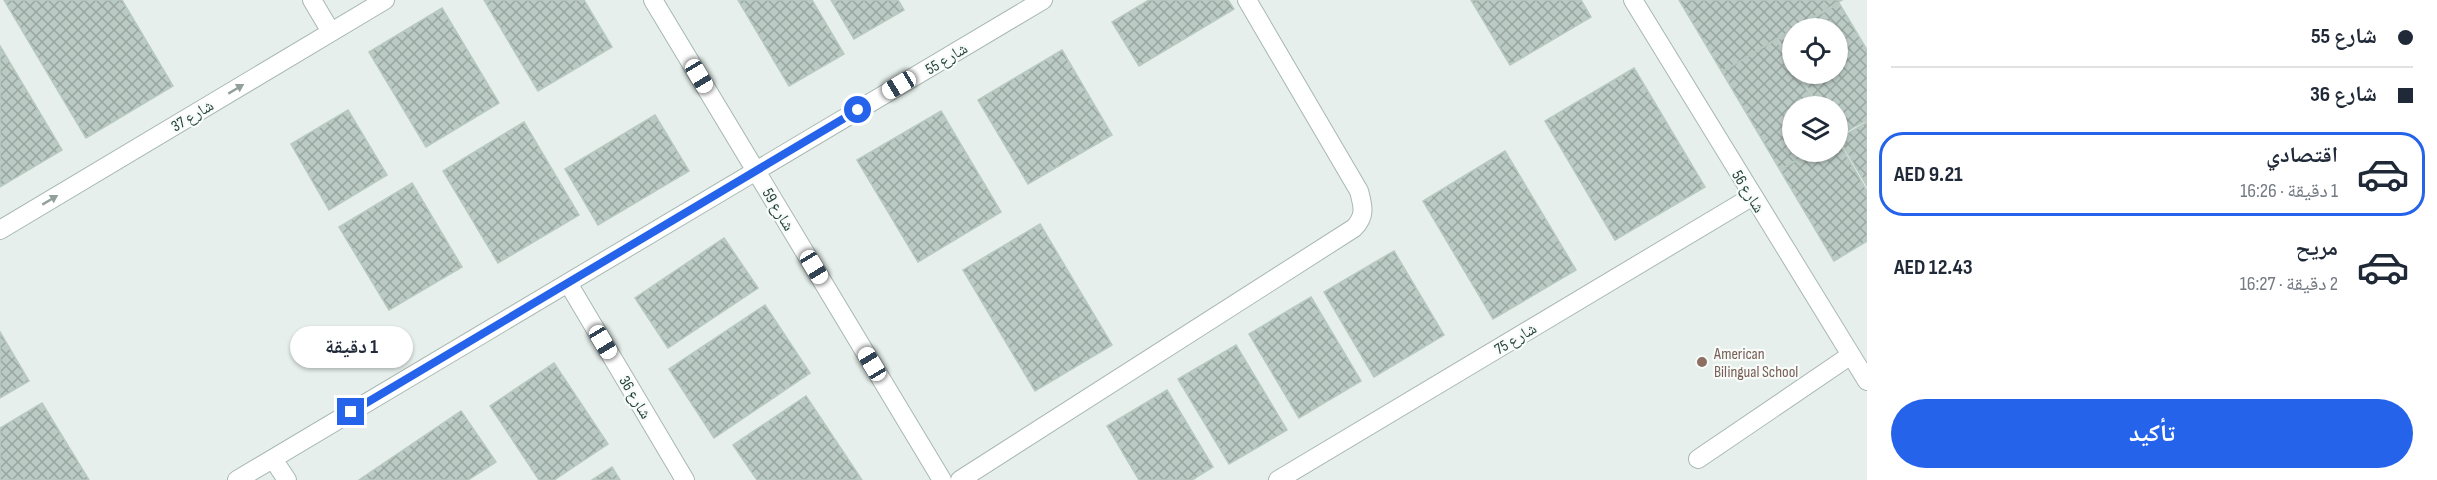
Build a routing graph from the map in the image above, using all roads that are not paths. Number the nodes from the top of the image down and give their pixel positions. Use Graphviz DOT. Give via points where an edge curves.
graph roads {
  1 [pos="312,0"];
  2 [pos="385,0"];
  3 [pos="653,0"];
  4 [pos="1043,0"];
  5 [pos="1247,0"];
  6 [pos="1633,0"];
  7 [pos="331,32"];
  8 [pos="756,171"];
  9 [pos="1753,196"];
  10 [pos="0,230"];
  11 [pos="568,283"];
  12 [pos="1851,355"];
  13 [pos="1867,381"];
  14 [pos="273,459"];
  15 [pos="1698,459"];
  16 [pos="237,480"];
  17 [pos="287,480"];
  18 [pos="685,480"];
  19 [pos="942,480"];
  20 [pos="960,480"];
  21 [pos="1278,480"];
  1 -- 7 [label="street"];
  2 -- 7 [label="street, شارع 37"];
  3 -- 8 [label="street, شارع 59"];
  4 -- 8 [label="street, شارع 55"];
  5 -- 20 [label="street" via="1359,191 1364,208 1361,221"];
  6 -- 9 [label="street, شارع 56"];
  10 -- 7 [label="street, شارع 37, one-way"];
  8 -- 11 [label="street"];
  8 -- 19 [label="street, شارع 59"];
  9 -- 12 [label="street, شارع 56"];
  9 -- 21 [label="street, شارع 75"];
  11 -- 14 [label="street"];
  11 -- 18 [label="street, شارع 36"];
  12 -- 13 [label="street, شارع 56"];
  12 -- 15 [label="street"];
  14 -- 16 [label="street"];
  14 -- 17 [label="street"];
}
